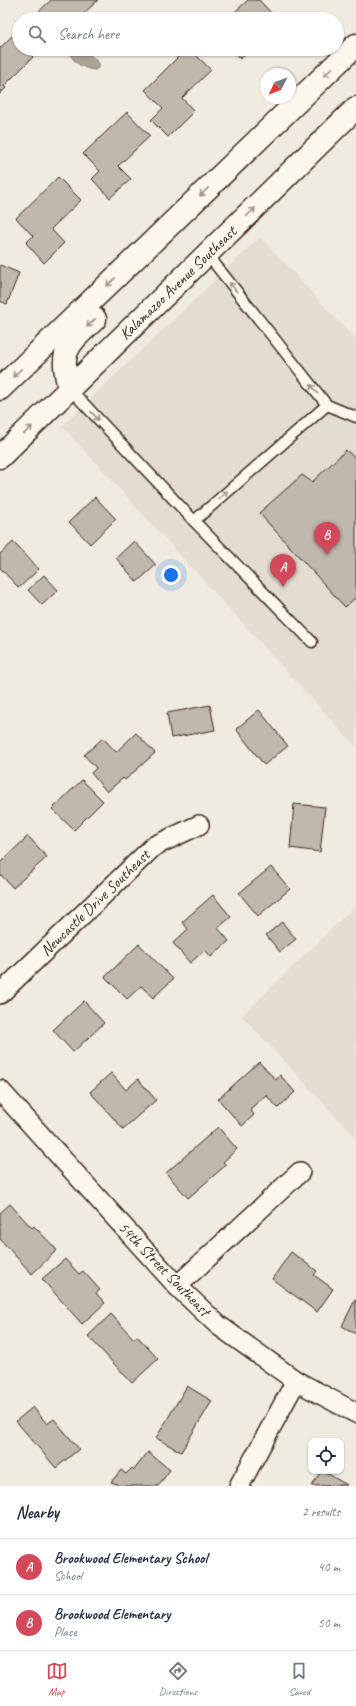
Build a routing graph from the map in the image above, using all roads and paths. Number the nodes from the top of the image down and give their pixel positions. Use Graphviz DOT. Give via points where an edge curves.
graph roads {
  1 [pos="356,45"];
  2 [pos="356,108"];
  3 [pos="247,151"];
  4 [pos="207,254"];
  5 [pos="0,389"];
  6 [pos="70,389"];
  7 [pos="327,405"];
  8 [pos="356,417"];
  9 [pos="0,457"];
  10 [pos="194,521"];
  11 [pos="312,642"];
  12 [pos="200,825"];
  13 [pos="0,994"];
  14 [pos="0,1090"];
  15 [pos="300,1172"];
  16 [pos="177,1286"];
  17 [pos="296,1381"];
  18 [pos="356,1413"];
  19 [pos="239,1486"];
  1 -- 3 [label="main road, one-way"];
  4 -- 2 [label="main road, Kalamazoo Avenue Southeast, one-way"];
  3 -- 5 [label="main road, one-way"];
  3 -- 6 [label="main road, one-way" via="234,183 74,340 67,350 64,368"];
  4 -- 6 [label="main road, Kalamazoo Avenue Southeast"];
  7 -- 4 [label="lane, one-way"];
  9 -- 6 [label="main road, Kalamazoo Avenue Southeast, one-way"];
  6 -- 10 [label="lane, one-way"];
  7 -- 8 [label="lane"];
  10 -- 7 [label="lane, one-way"];
  10 -- 11 [label="lane"];
  12 -- 13 [label="street, Newcastle Drive Southeast" via="154,846"];
  14 -- 16 [label="street, 54th Street Southeast"];
  15 -- 16 [label="street"];
  16 -- 17 [label="street, 54th Street Southeast" via="218,1325"];
  17 -- 18 [label="street, 54th Street Southeast"];
  17 -- 19 [label="street"];
}
